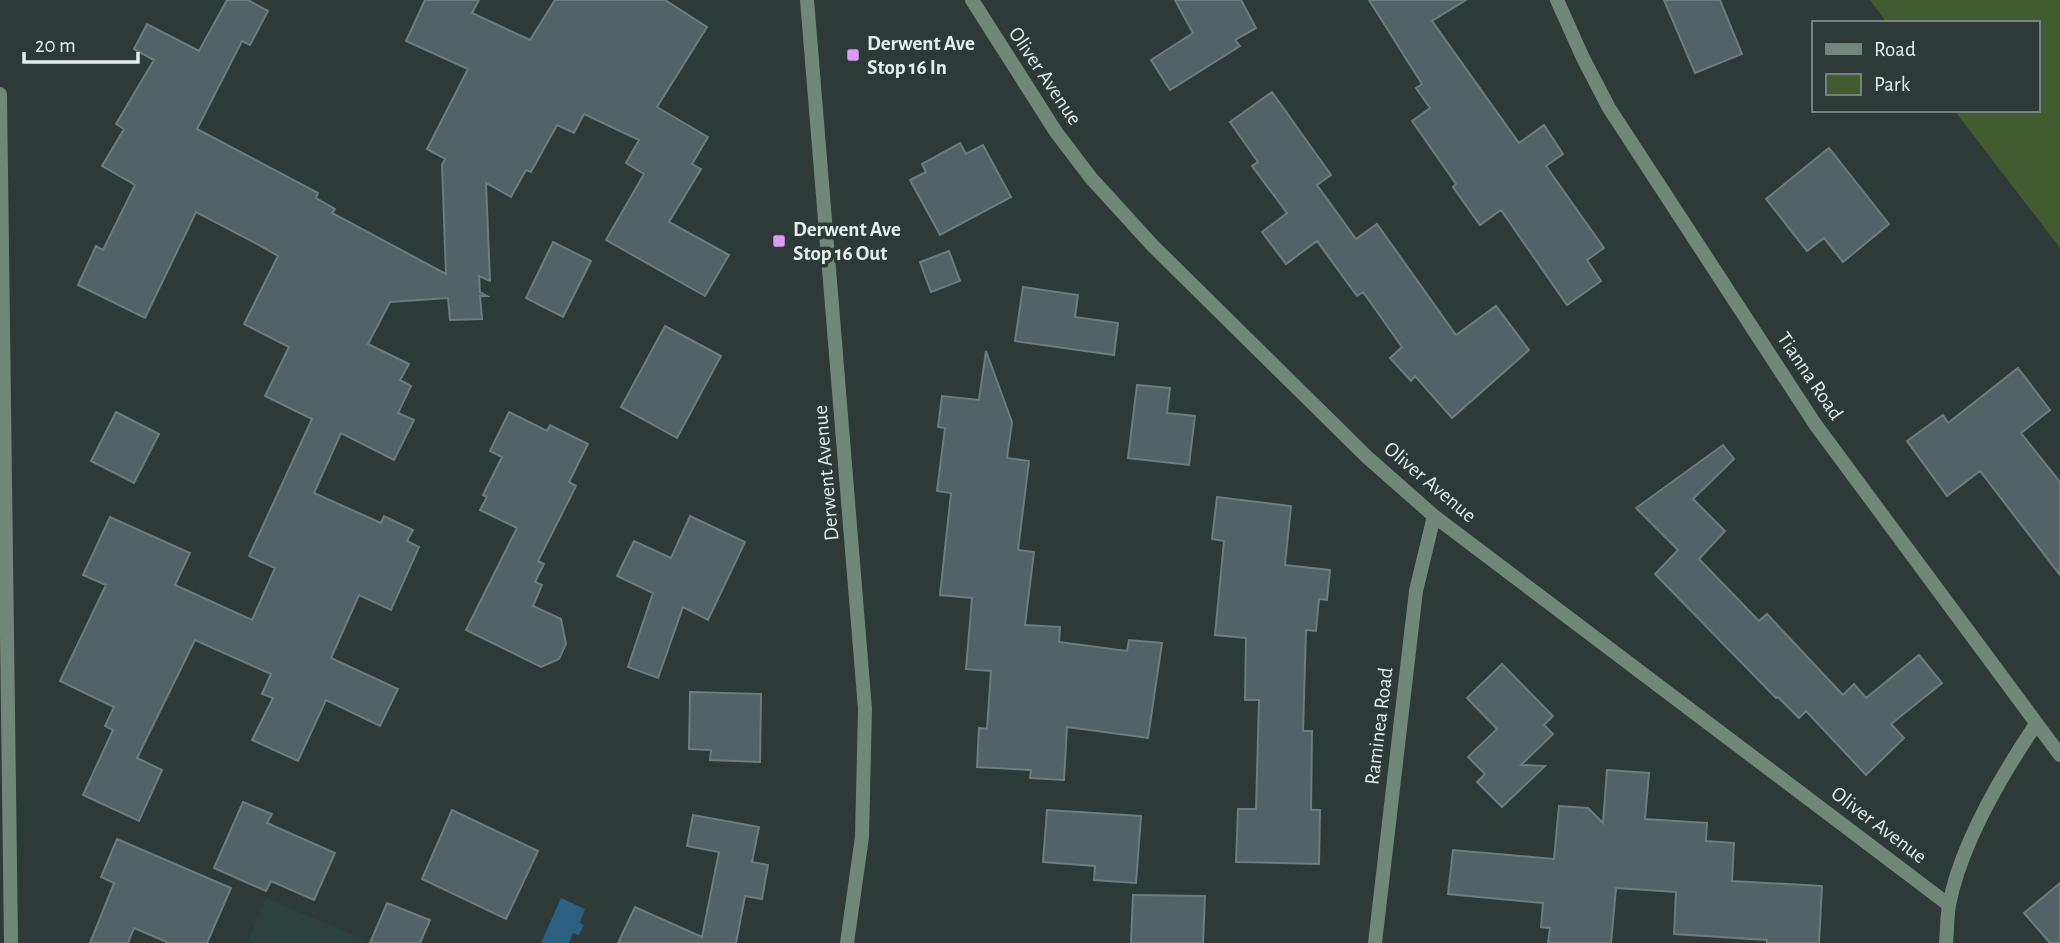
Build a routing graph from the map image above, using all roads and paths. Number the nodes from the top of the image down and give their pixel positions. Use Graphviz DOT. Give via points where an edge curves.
graph roads {
  1 [pos="807,0"];
  2 [pos="971,0"];
  3 [pos="1557,0"];
  4 [pos="0,94"];
  5 [pos="1434,516"];
  6 [pos="4,609"];
  7 [pos="2036,724"];
  8 [pos="2060,755"];
  9 [pos="1949,905"];
  10 [pos="11,943"];
  11 [pos="847,943"];
  12 [pos="1375,943"];
  13 [pos="1946,943"];
  1 -- 11 [label="street, Derwent Avenue" via="865,709 862,837"];
  2 -- 5 [label="street, Oliver Avenue" via="1091,178 1172,265 1367,457"];
  3 -- 7 [label="street, Tianna Road" via="1609,108 1808,412"];
  4 -- 6 [label="street"];
  5 -- 9 [label="street, Oliver Avenue"];
  5 -- 12 [label="street, Raminea Road" via="1416,591"];
  6 -- 10 [label="street"];
  7 -- 8 [label="street, Tianna Road"];
  7 -- 9 [label="street" via="2004,772 1967,850"];
  9 -- 13 [label="street"];
}
